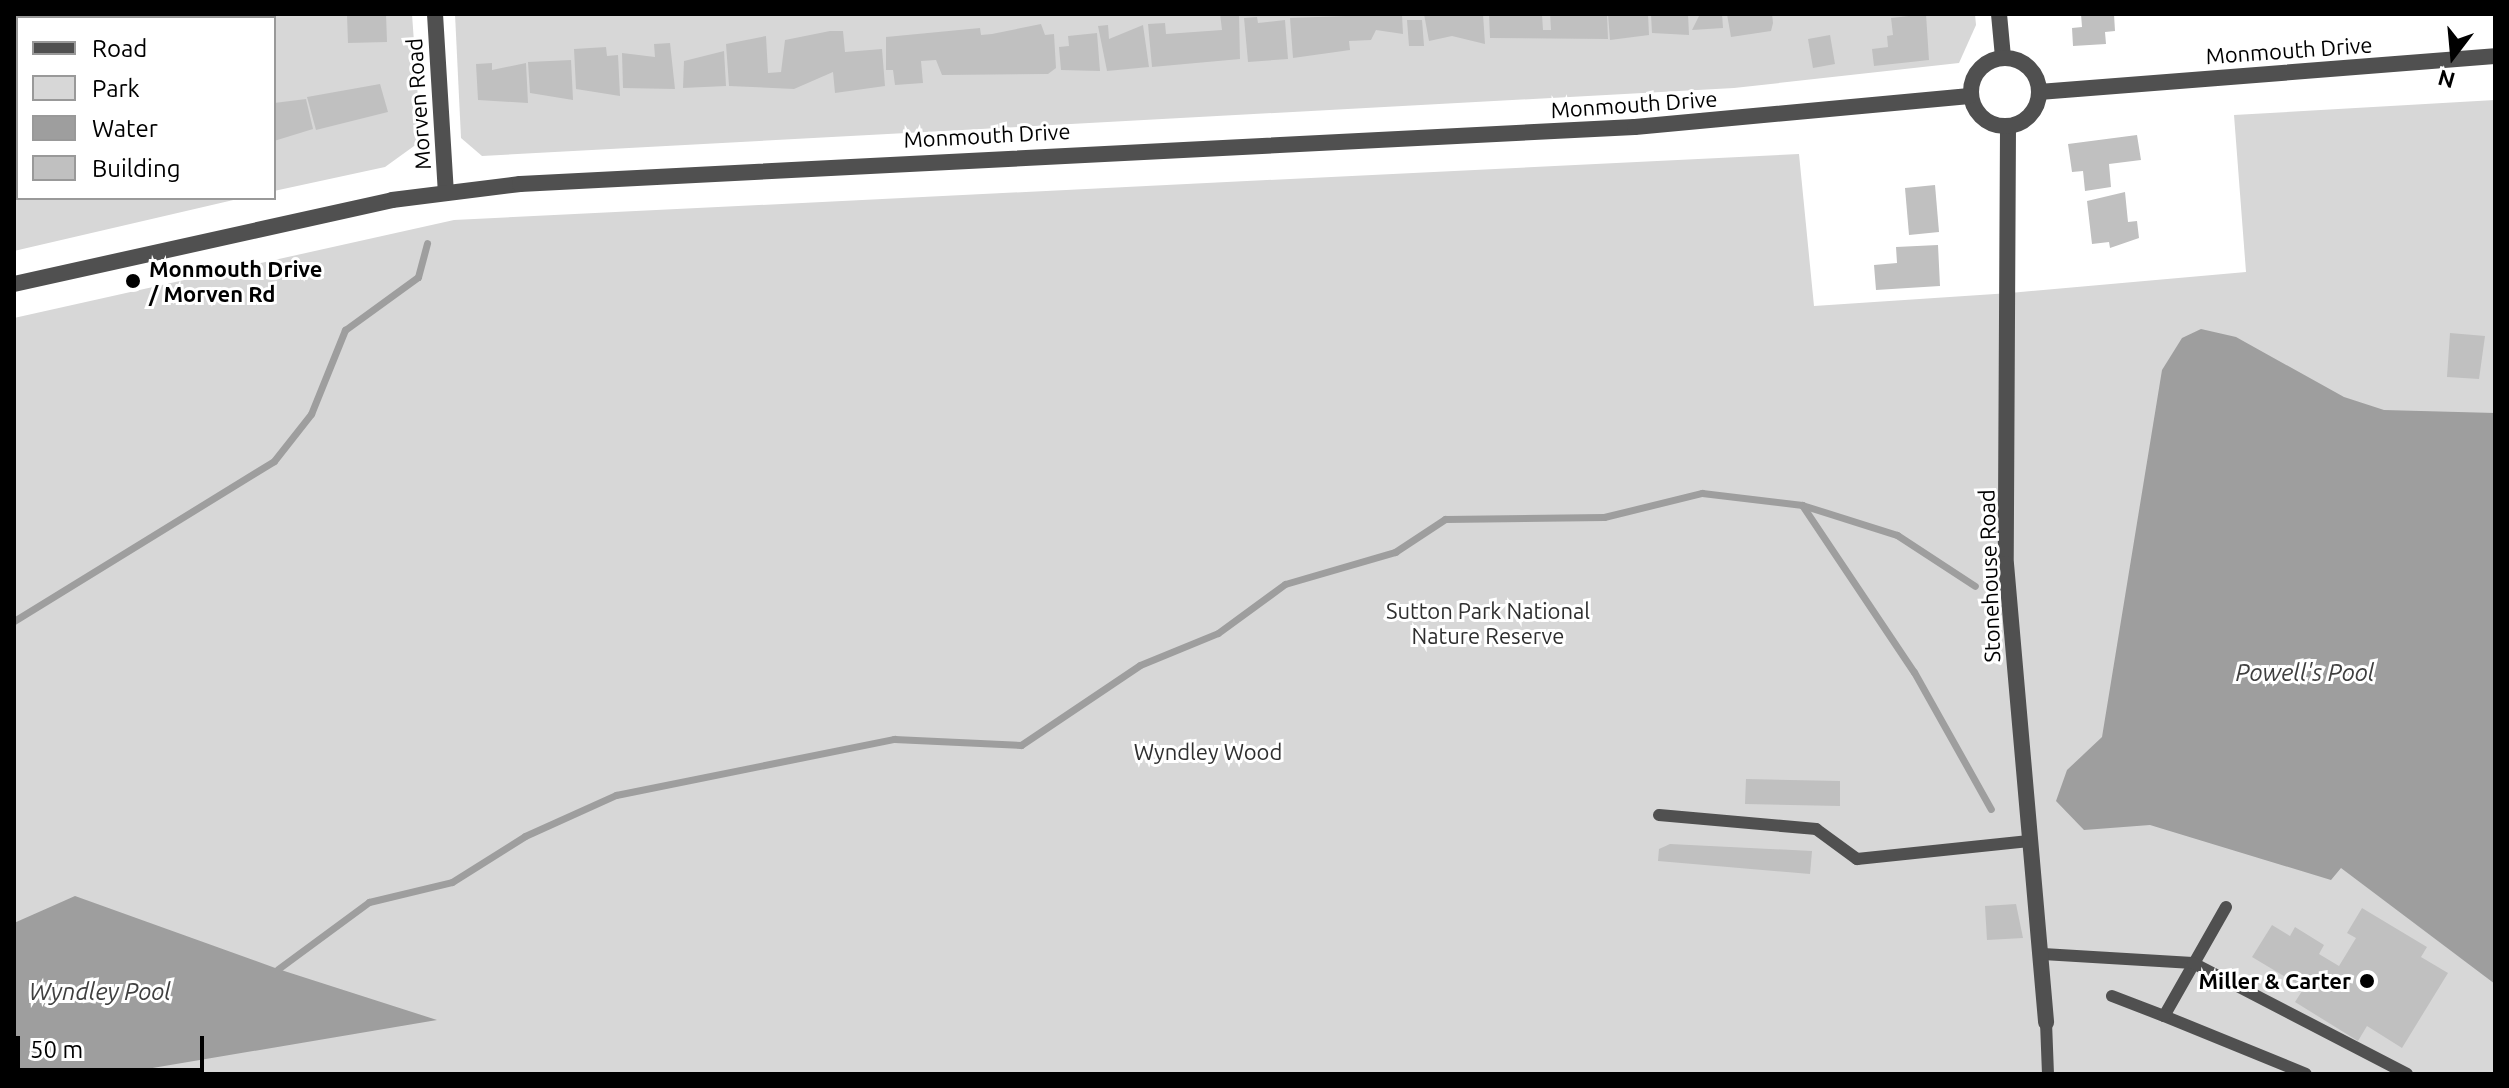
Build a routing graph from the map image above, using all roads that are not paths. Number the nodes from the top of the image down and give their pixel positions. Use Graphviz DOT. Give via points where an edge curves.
graph roads {
  1 [pos="435,14"];
  2 [pos="1999,14"];
  3 [pos="2495,56"];
  4 [pos="2003,57"];
  5 [pos="2039,92"];
  6 [pos="1970,96"];
  7 [pos="2008,127"];
  8 [pos="446,192"];
  9 [pos="14,284"];
  10 [pos="1659,815"];
  11 [pos="2029,841"];
  12 [pos="2226,907"];
  13 [pos="2043,954"];
  14 [pos="2193,963"];
  15 [pos="2112,996"];
  16 [pos="2164,1016"];
  17 [pos="2046,1022"];
  18 [pos="2048,1074"];
  19 [pos="2306,1074"];
  20 [pos="2407,1074"];
  1 -- 8 [label="street, Morven Road"];
  2 -- 4 [label="street"];
  3 -- 5 [label="street, Monmouth Drive"];
  4 -- 5 [label="street" via="2029,68"];
  4 -- 6 [label="street" via="1979,70"];
  5 -- 7 [label="street" via="2027,119"];
  6 -- 7 [label="street" via="1986,121"];
  6 -- 8 [label="street, Monmouth Drive" via="1635,127"];
  7 -- 11 [label="street, Stonehouse Road" via="2006,564"];
  8 -- 9 [label="street, Monmouth Drive"];
  10 -- 11 [label="lane" via="1816,829 1857,859"];
  11 -- 13 [label="street, Stonehouse Road"];
  12 -- 14 [label="lane"];
  13 -- 14 [label="lane"];
  13 -- 17 [label="street, Stonehouse Road"];
  14 -- 16 [label="lane"];
  14 -- 20 [label="lane"];
  15 -- 16 [label="lane"];
  16 -- 19 [label="lane"];
  17 -- 18 [label="lane"];
}
